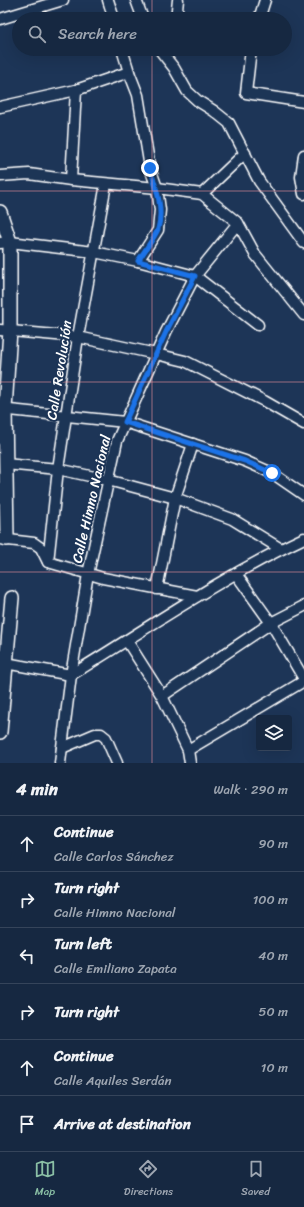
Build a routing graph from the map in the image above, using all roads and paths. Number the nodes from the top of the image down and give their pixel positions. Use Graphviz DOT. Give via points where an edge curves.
graph roads {
  1 [pos="63,0"];
  2 [pos="108,0"];
  3 [pos="136,0"];
  4 [pos="178,0"];
  5 [pos="265,0"];
  6 [pos="23,12"];
  7 [pos="112,12"];
  8 [pos="140,12"];
  9 [pos="177,12"];
  10 [pos="262,12"];
  11 [pos="12,15"];
  12 [pos="0,19"];
  13 [pos="124,56"];
  14 [pos="165,56"];
  15 [pos="250,56"];
  16 [pos="129,72"];
  17 [pos="76,90"];
  18 [pos="304,102"];
  19 [pos="0,107"];
  20 [pos="245,153"];
  21 [pos="304,156"];
  22 [pos="0,176"];
  23 [pos="72,180"];
  24 [pos="106,184"];
  25 [pos="157,188"];
  26 [pos="202,194"];
  27 [pos="304,194"];
  28 [pos="0,212"];
  29 [pos="238,223"];
  30 [pos="5,242"];
  31 [pos="304,243"];
  32 [pos="94,252"];
  33 [pos="138,261"];
  34 [pos="195,276"];
  35 [pos="304,315"];
  36 [pos="258,325"];
  37 [pos="5,330"];
  38 [pos="78,337"];
  39 [pos="156,354"];
  40 [pos="2,409"];
  41 [pos="66,415"];
  42 [pos="125,422"];
  43 [pos="304,424"];
  44 [pos="193,444"];
  45 [pos="5,464"];
  46 [pos="58,469"];
  47 [pos="108,480"];
  48 [pos="304,495"];
  49 [pos="176,498"];
  50 [pos="304,538"];
  51 [pos="4,539"];
  52 [pos="281,549"];
  53 [pos="48,562"];
  54 [pos="88,574"];
  55 [pos="236,574"];
  56 [pos="157,588"];
  57 [pos="197,596"];
  58 [pos="12,598"];
  59 [pos="304,606"];
  60 [pos="271,623"];
  61 [pos="126,641"];
  62 [pos="3,663"];
  63 [pos="72,675"];
  64 [pos="304,680"];
  65 [pos="162,696"];
  66 [pos="0,731"];
  67 [pos="62,748"];
  68 [pos="188,750"];
  69 [pos="60,763"];
  70 [pos="117,763"];
  71 [pos="190,763"];
  1 -- 6 [label="street"];
  2 -- 7 [label="street"];
  3 -- 8 [label="street"];
  4 -- 9 [label="street"];
  5 -- 10 [label="street"];
  11 -- 12 [label="street"];
  13 -- 16 [label="street"];
  14 -- 20 [label="street" via="187,91 230,122"];
  15 -- 18 [label="street" via="246,93"];
  16 -- 17 [label="street"];
  16 -- 25 [label="street" via="138,96 150,168"];
  17 -- 19 [label="street"];
  17 -- 23 [label="street"];
  20 -- 26 [label="street"];
  20 -- 31 [label="street" via="259,181"];
  21 -- 27 [label="street"];
  22 -- 23 [label="street" via="29,174"];
  23 -- 24 [label="street"];
  24 -- 25 [label="street"];
  24 -- 32 [label="street, Calle Revolución"];
  25 -- 26 [label="street"];
  25 -- 33 [label="street" via="160,210 158,230"];
  26 -- 29 [label="street"];
  28 -- 30 [label="street"];
  29 -- 34 [label="street, Calle Himno Nacional"];
  29 -- 35 [label="street" via="255,254"];
  30 -- 32 [label="street"];
  30 -- 37 [label="street"];
  32 -- 33 [label="street"];
  32 -- 38 [label="street, Calle Revolución"];
  33 -- 34 [label="street"];
  34 -- 36 [label="street"];
  34 -- 39 [label="street, Calle Himno Nacional"];
  37 -- 38 [label="street"];
  37 -- 40 [label="street"];
  38 -- 39 [label="street"];
  38 -- 41 [label="street, Calle Revolución"];
  39 -- 42 [label="street, Calle Himno Nacional"];
  39 -- 43 [label="street" via="185,361"];
  40 -- 41 [label="street"];
  40 -- 45 [label="street"];
  41 -- 42 [label="street"];
  41 -- 46 [label="street, Calle Revolución"];
  42 -- 44 [label="street"];
  42 -- 47 [label="street, Calle Himno Nacional" via="117,441"];
  44 -- 48 [label="street" via="272,473"];
  44 -- 49 [label="street"];
  45 -- 46 [label="street"];
  45 -- 51 [label="street"];
  46 -- 47 [label="street"];
  46 -- 53 [label="street, Calle Revolución"];
  47 -- 49 [label="street"];
  47 -- 54 [label="street, Calle Himno Nacional"];
  49 -- 52 [label="street" via="232,519"];
  49 -- 56 [label="street"];
  50 -- 52 [label="street"];
  51 -- 53 [label="street" via="34,543 41,548"];
  52 -- 55 [label="street"];
  53 -- 54 [label="street"];
  54 -- 56 [label="street"];
  54 -- 63 [label="street, Calle Himno Nacional"];
  55 -- 57 [label="street"];
  55 -- 60 [label="street"];
  56 -- 57 [label="street"];
  57 -- 61 [label="street"];
  58 -- 62 [label="street"];
  59 -- 60 [label="street"];
  60 -- 64 [label="street"];
  60 -- 65 [label="street"];
  61 -- 63 [label="street"];
  61 -- 65 [label="street"];
  62 -- 63 [label="street"];
  62 -- 66 [label="street"];
  63 -- 67 [label="street, Calle Himno Nacional"];
  64 -- 68 [label="street"];
  65 -- 68 [label="street"];
  67 -- 69 [label="street, Calle Himno Nacional"];
  67 -- 70 [label="street" via="95,734 101,734 106,738"];
  68 -- 71 [label="street"];
}
